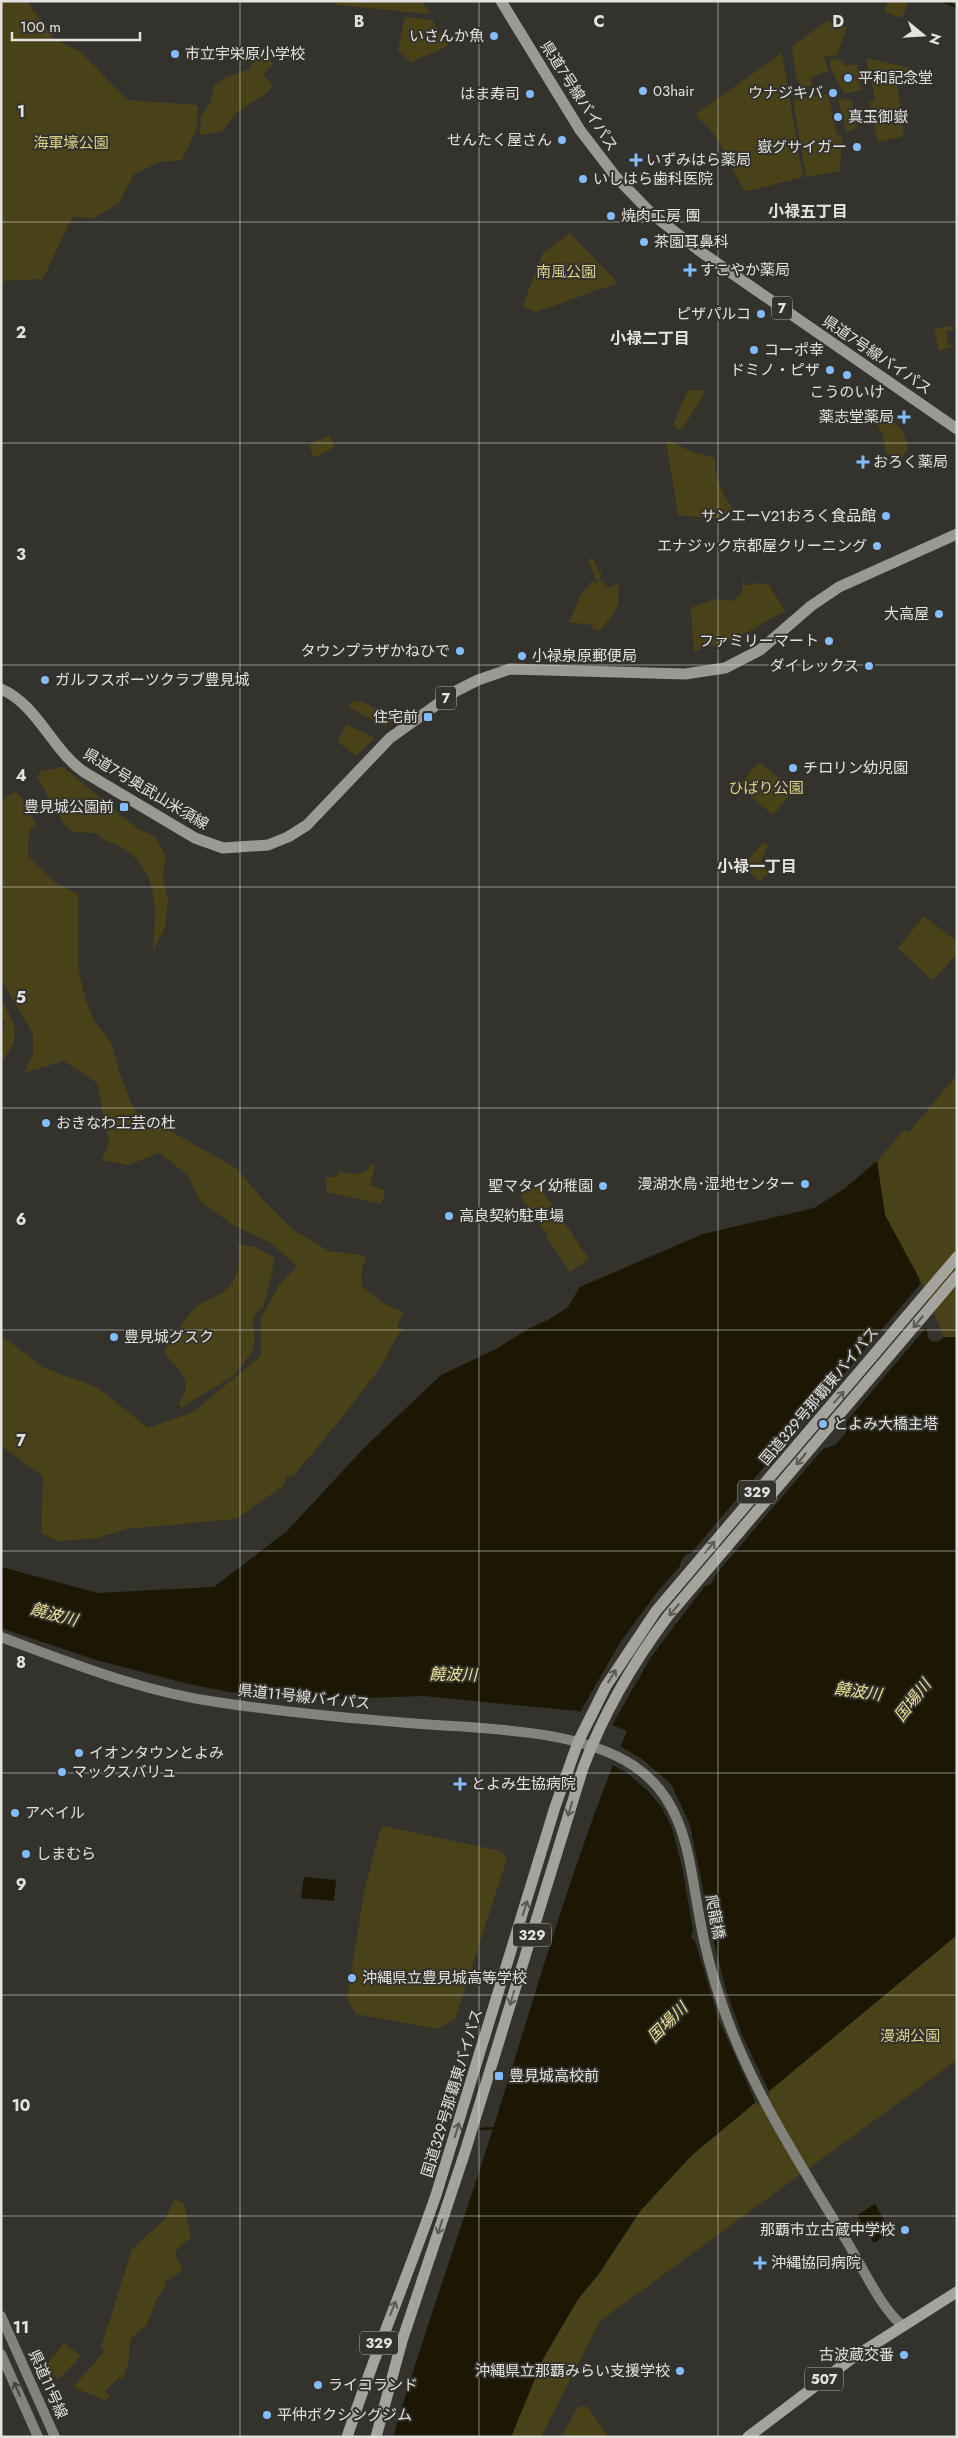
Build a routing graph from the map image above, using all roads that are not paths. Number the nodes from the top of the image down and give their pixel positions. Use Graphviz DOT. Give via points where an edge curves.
graph roads {
  1 [pos="501,1"];
  2 [pos="957,429"];
  3 [pos="957,534"];
  4 [pos="1,688"];
  5 [pos="957,1257"];
  6 [pos="953,1280"];
  7 [pos="1,1637"];
  8 [pos="578,1742"];
  9 [pos="591,1746"];
  10 [pos="612,1754"];
  11 [pos="957,2292"];
  12 [pos="1,2316"];
  13 [pos="902,2325"];
  14 [pos="1,2354"];
  15 [pos="38,2437"];
  16 [pos="55,2437"];
  17 [pos="347,2437"];
  18 [pos="376,2437"];
  19 [pos="748,2437"];
  1 -- 2 [label="main road, 県道7号線バイパス / 7" via="580,130 652,214 700,252"];
  3 -- 4 [label="main road, 県道7号奥武山米須線 / 7" via="839,587 811,606 760,650 725,668 685,674 510,669 480,679 456,691 390,738 307,825 279,841 257,847 223,848 195,838 84,772 72,763 24,705"];
  8 -- 5 [label="highway, 国道329号那覇東バイパス / 329, one-way" via="625,1654 656,1610"];
  6 -- 9 [label="highway, 国道329号那覇東バイパス / 329, one-way" via="668,1616 635,1661"];
  7 -- 8 [label="main road, 県道11号線バイパス" via="115,1679 190,1698"];
  8 -- 9 [label="main road, 県道11号線バイパス"];
  17 -- 8 [label="highway, 国道329号那覇東バイパス / 329, one-way" via="436,2195"];
  9 -- 10 [label="main road, 県道11号線バイパス"];
  9 -- 18 [label="highway, 国道329号那覇東バイパス / 329, one-way" via="464,2155 402,2340"];
  10 -- 13 [label="main road, 爬龍橋" via="648,1777 664,1795 682,1827 704,1942 742,2054 767,2107 890,2313"];
  11 -- 13 [label="highway, 507"];
  12 -- 16 [label="main road, 県道11号線"];
  13 -- 19 [label="highway, 507" via="845,2363"];
  15 -- 14 [label="main road, 県道11号線, one-way"];
}
